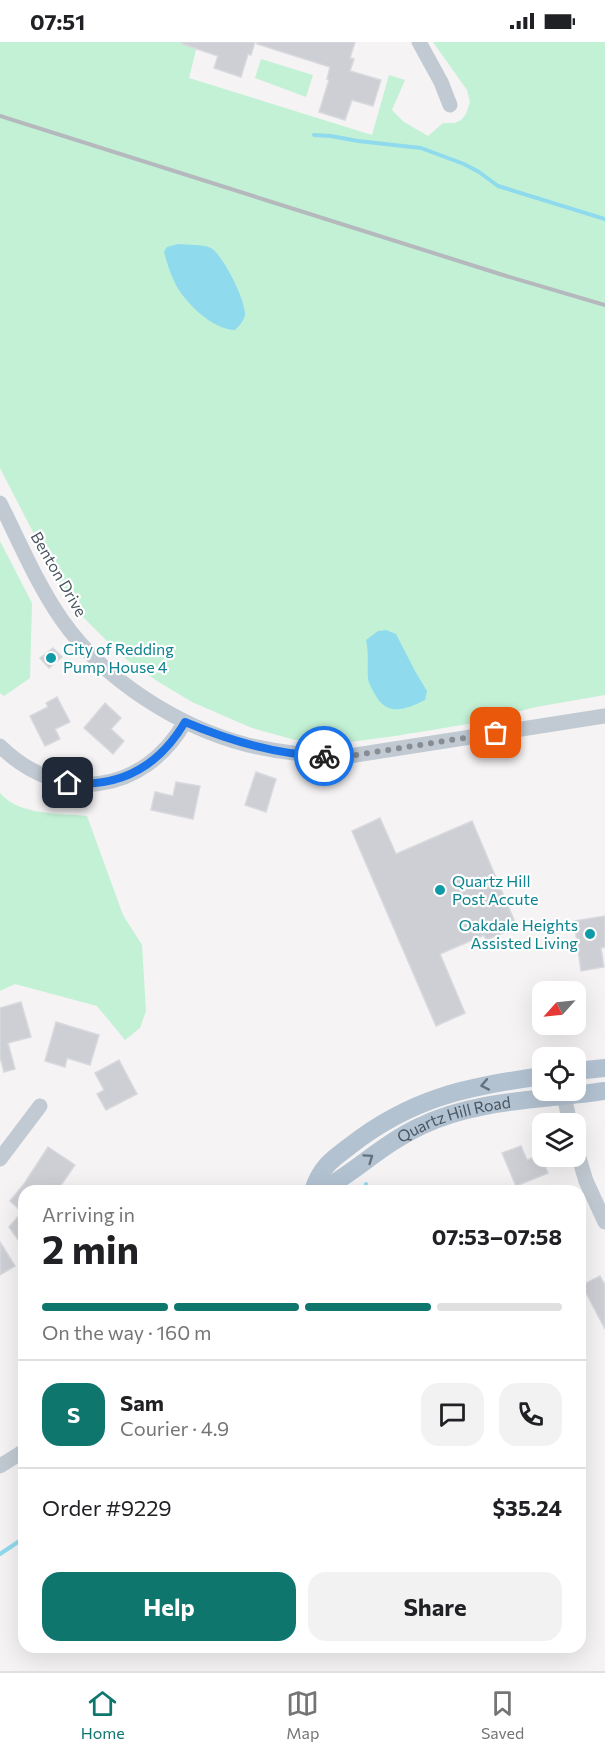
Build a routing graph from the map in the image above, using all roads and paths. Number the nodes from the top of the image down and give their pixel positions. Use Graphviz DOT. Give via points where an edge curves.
graph roads {
  1 [pos="419,42"];
  2 [pos="450,105"];
  3 [pos="0,504"];
  4 [pos="605,716"];
  5 [pos="185,722"];
  6 [pos="0,746"];
  7 [pos="605,1068"];
  8 [pos="586,1070"];
  9 [pos="532,1078"];
  10 [pos="605,1091"];
  11 [pos="586,1092"];
  12 [pos="532,1099"];
  13 [pos="40,1106"];
  14 [pos="0,1159"];
  15 [pos="582,1167"];
  16 [pos="315,1185"];
  17 [pos="330,1185"];
  18 [pos="605,1222"];
  19 [pos="18,1455"];
  20 [pos="0,1466"];
  1 -- 2 [label="street"];
  3 -- 5 [label="street, Benton Drive" via="50,601 74,636 129,687"];
  4 -- 5 [label="street, Benton Drive" via="343,757 248,745"];
  5 -- 6 [label="street" via="166,749 149,764 118,779 95,784 43,777"];
  7 -- 8 [label="main road"];
  9 -- 16 [label="main road, Quartz Hill Road, one-way" via="460,1090 411,1107 370,1130 327,1164"];
  10 -- 11 [label="main road, Quartz Hill Road"];
  17 -- 12 [label="main road, Quartz Hill Road, one-way" via="393,1141 447,1114"];
  13 -- 14 [label="street"];
  15 -- 18 [label="street"];
  19 -- 20 [label="street"];
}
